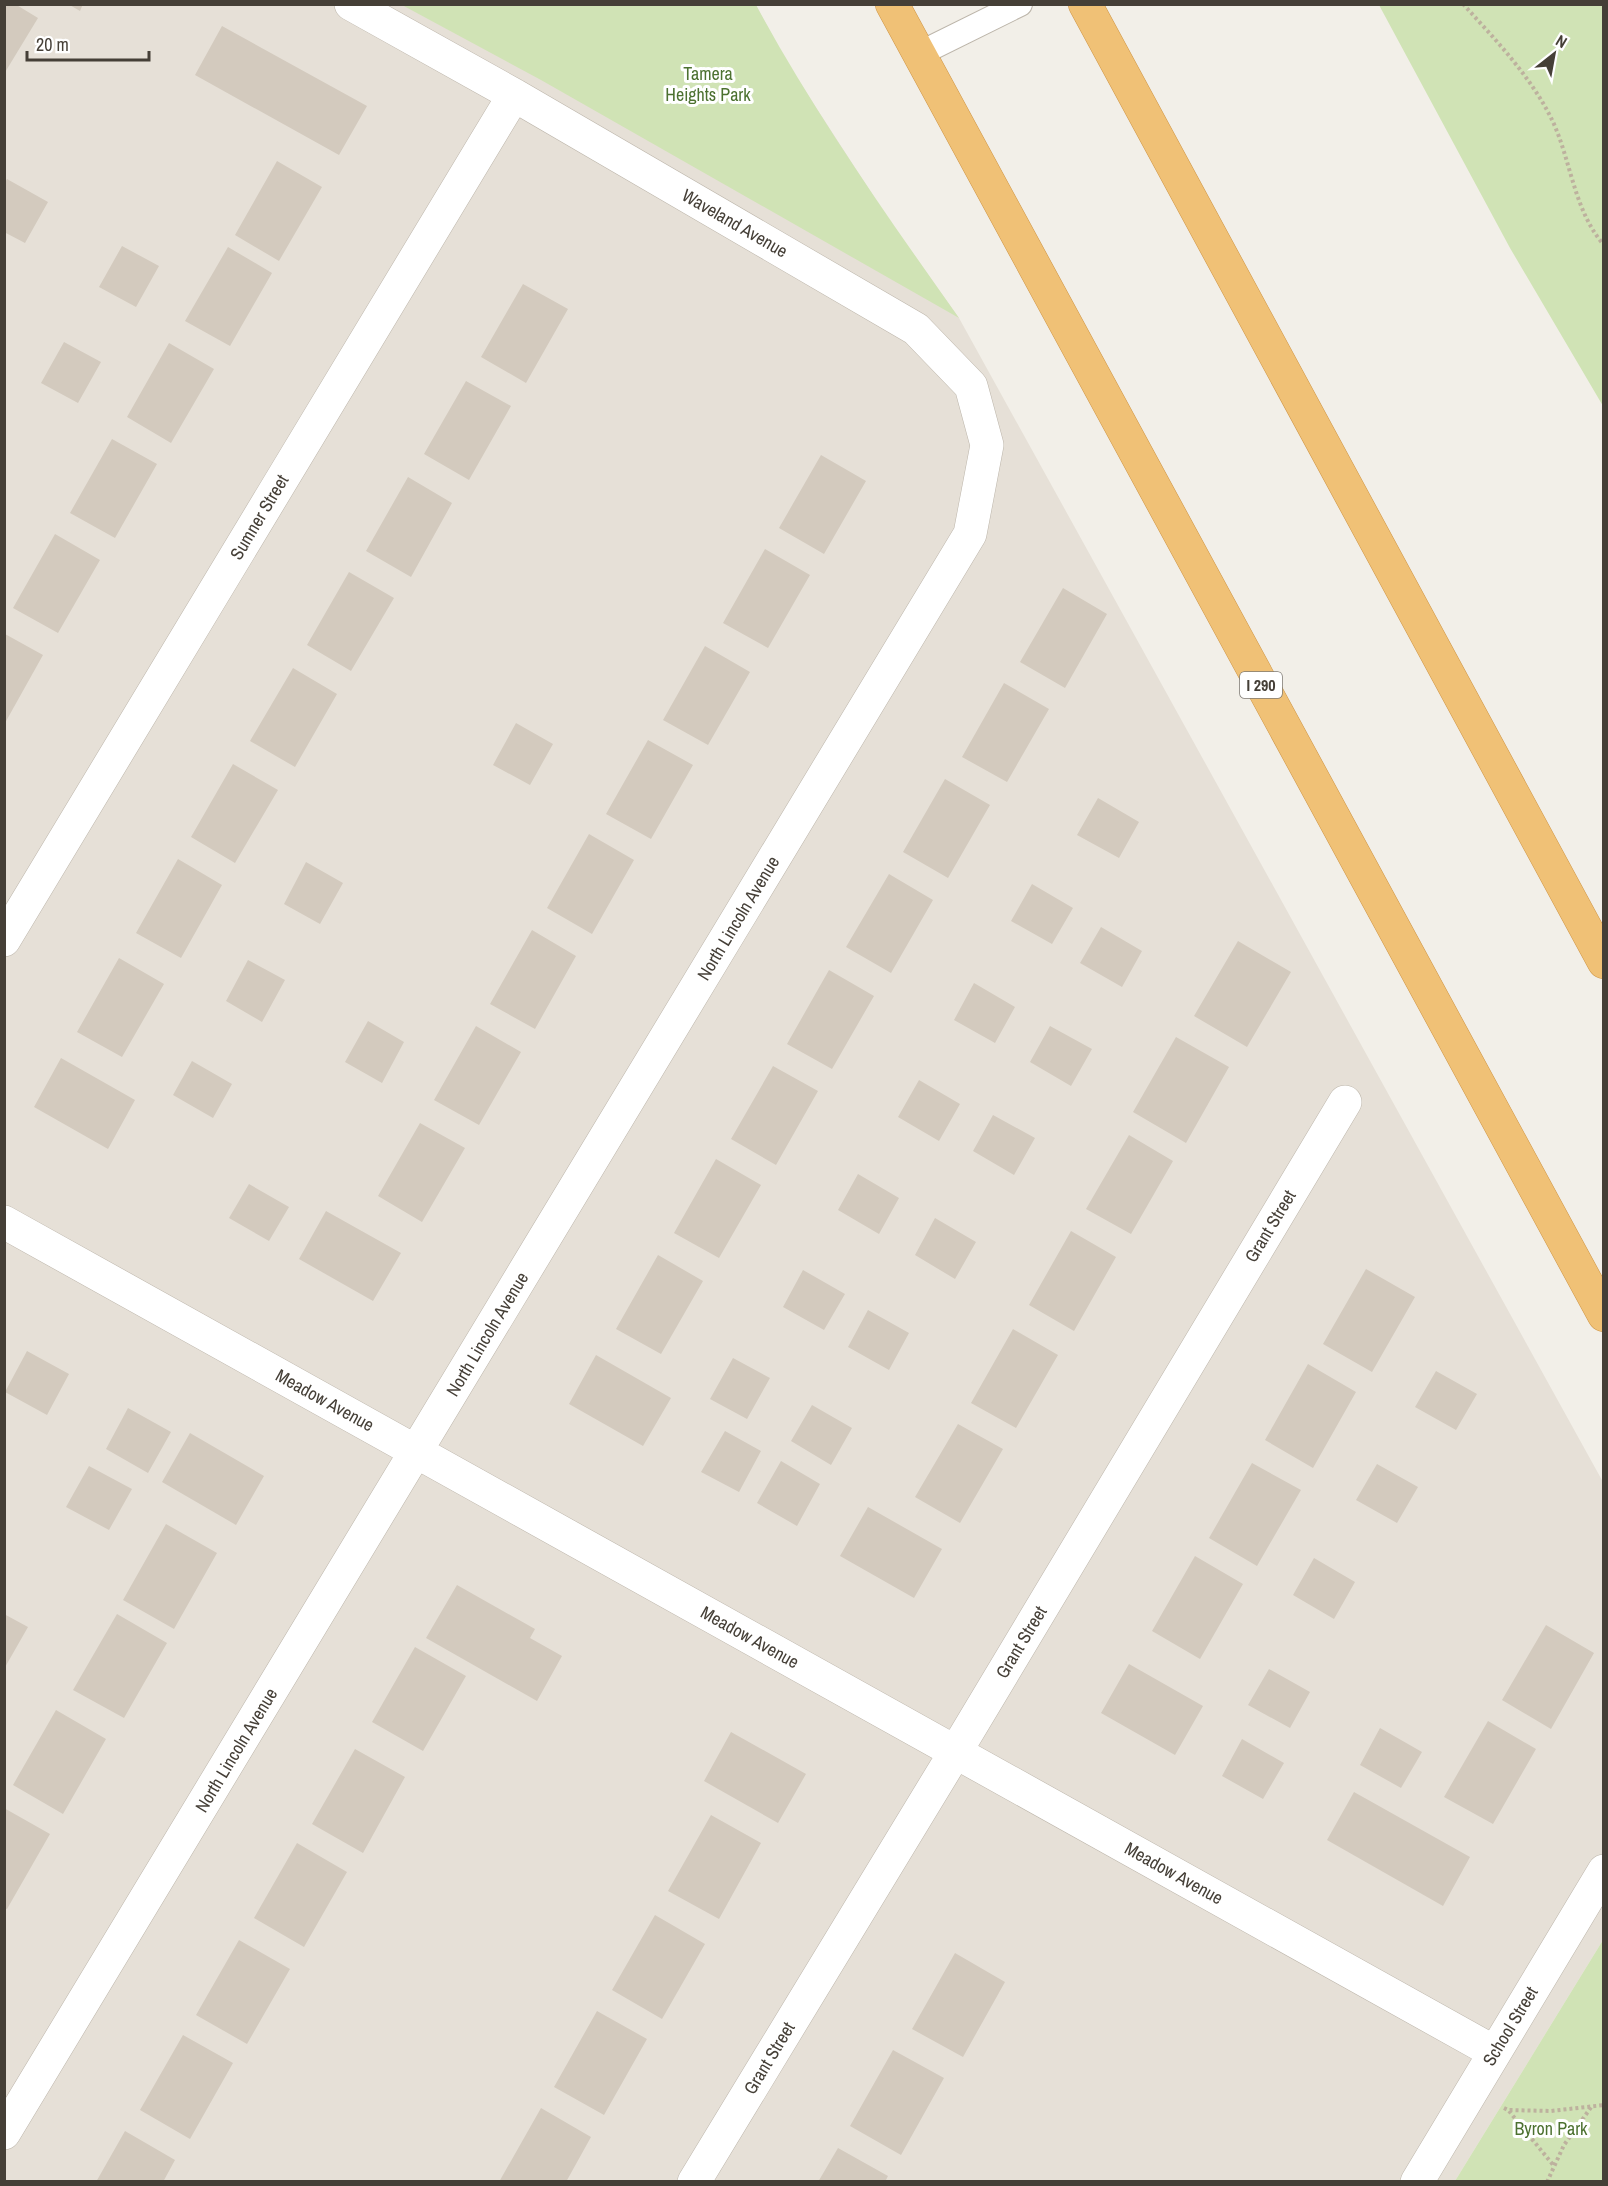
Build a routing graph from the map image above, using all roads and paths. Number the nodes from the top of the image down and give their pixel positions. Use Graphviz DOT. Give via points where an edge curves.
graph roads {
  1 [pos="351,4"];
  2 [pos="892,4"];
  3 [pos="1020,4"];
  4 [pos="1086,4"];
  5 [pos="1463,4"];
  6 [pos="919,54"];
  7 [pos="514,95"];
  8 [pos="1604,245"];
  9 [pos="970,534"];
  10 [pos="4,940"];
  11 [pos="1604,962"];
  12 [pos="1345,1102"];
  13 [pos="4,1222"];
  14 [pos="1604,1315"];
  15 [pos="416,1451"];
  16 [pos="956,1751"];
  17 [pos="1604,1871"];
  18 [pos="1494,2052"];
  19 [pos="1473,2089"];
  20 [pos="1604,2105"];
  21 [pos="1592,2106"];
  22 [pos="1509,2110"];
  23 [pos="4,2133"];
  24 [pos="1554,2166"];
  25 [pos="694,2181"];
  26 [pos="1417,2181"];
  27 [pos="1547,2181"];
  1 -- 7 [label="street, Waveland Avenue"];
  2 -- 6 [label="highway, I 290"];
  3 -- 6 [label="lane"];
  4 -- 11 [label="highway"];
  5 -- 8 [label="path" via="1527,82 1553,122 1573,185 1597,238"];
  6 -- 14 [label="highway, I 290"];
  7 -- 9 [label="street, Waveland Avenue" via="916,329 971,386 987,445"];
  7 -- 10 [label="street, Sumner Street"];
  9 -- 15 [label="street, North Lincoln Avenue"];
  12 -- 16 [label="street, Grant Street"];
  13 -- 15 [label="street, Meadow Avenue"];
  15 -- 16 [label="street, Meadow Avenue"];
  15 -- 23 [label="street, North Lincoln Avenue"];
  16 -- 18 [label="street, Meadow Avenue"];
  16 -- 25 [label="street, Grant Street"];
  17 -- 18 [label="street, School Street"];
  18 -- 19 [label="street, School Street"];
  19 -- 22 [label="path"];
  19 -- 26 [label="street, School Street"];
  20 -- 21 [label="path"];
  21 -- 22 [label="path" via="1551,2111"];
  21 -- 24 [label="path"];
  22 -- 24 [label="path"];
  24 -- 27 [label="path"];
}
